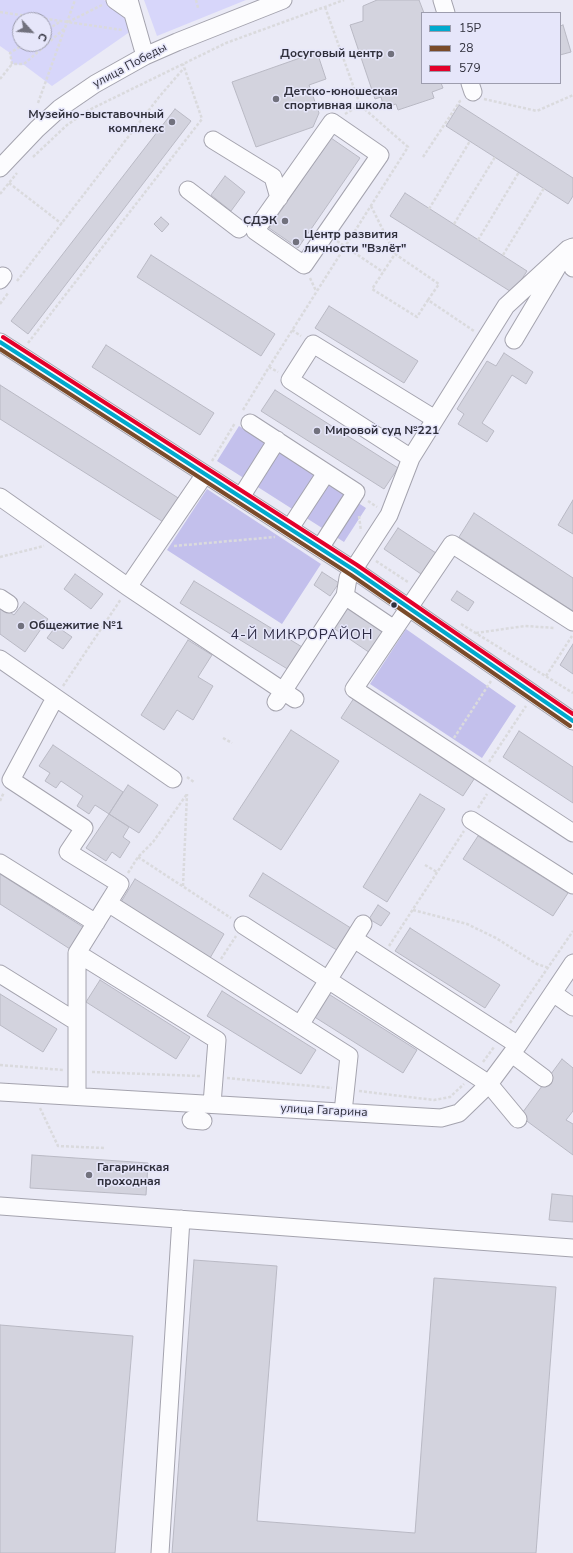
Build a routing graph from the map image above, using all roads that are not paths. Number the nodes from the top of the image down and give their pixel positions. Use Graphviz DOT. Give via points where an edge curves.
graph roads {
  1 [pos="283,0"];
  2 [pos="442,0"];
  3 [pos="110,2"];
  4 [pos="131,6"];
  5 [pos="446,12"];
  6 [pos="145,56"];
  7 [pos="213,140"];
  8 [pos="0,168"];
  9 [pos="188,190"];
  10 [pos="279,198"];
  11 [pos="239,229"];
  12 [pos="571,248"];
  13 [pos="573,268"];
  14 [pos="514,340"];
  15 [pos="0,342"];
  16 [pos="243,417"];
  17 [pos="435,419"];
  18 [pos="277,440"];
  19 [pos="411,458"];
  20 [pos="326,473"];
  21 [pos="205,474"];
  22 [pos="241,497"];
  23 [pos="0,498"];
  24 [pos="290,528"];
  25 [pos="320,548"];
  26 [pos="354,570"];
  27 [pos="128,587"];
  28 [pos="345,596"];
  29 [pos="409,608"];
  30 [pos="567,625"];
  31 [pos="394,629"];
  32 [pos="0,659"];
  33 [pos="252,682"];
  34 [pos="55,698"];
  35 [pos="283,698"];
  36 [pos="573,722"];
  37 [pos="174,779"];
  38 [pos="471,820"];
  39 [pos="573,833"];
  40 [pos="0,863"];
  41 [pos="573,885"];
  42 [pos="108,903"];
  43 [pos="96,923"];
  44 [pos="363,924"];
  45 [pos="243,926"];
  46 [pos="354,939"];
  47 [pos="77,953"];
  48 [pos="569,969"];
  49 [pos="0,974"];
  50 [pos="328,980"];
  51 [pos="553,992"];
  52 [pos="573,1007"];
  53 [pos="77,1022"];
  54 [pos="300,1025"];
  55 [pos="515,1049"];
  56 [pos="544,1078"];
  57 [pos="488,1084"];
  58 [pos="0,1092"];
  59 [pos="77,1096"];
  60 [pos="212,1104"];
  61 [pos="343,1112"];
  62 [pos="512,1120"];
  63 [pos="0,1206"];
  64 [pos="181,1219"];
  65 [pos="573,1248"];
  66 [pos="160,1553"];
  1 -- 6 [label="street, улица Победы"];
  2 -- 5 [label="street"];
  3 -- 4 [label="street"];
  4 -- 6 [label="street"];
  6 -- 8 [label="street, улица Победы" via="95,84 60,108"];
  7 -- 10 [label="street" via="273,177"];
  9 -- 11 [label="street"];
  10 -- 10 [label="street" via="332,122 380,155 304,265 255,231"];
  12 -- 13 [label="street"];
  12 -- 14 [label="street"];
  12 -- 17 [label="street" via="506,306"];
  15 -- 21 [label="street"];
  16 -- 18 [label="street"];
  17 -- 19 [label="street"];
  17 -- 19 [label="street" via="313,344 290,380"];
  18 -- 20 [label="street"];
  18 -- 22 [label="street"];
  19 -- 26 [label="street" via="389,515"];
  20 -- 24 [label="street"];
  20 -- 25 [label="street" via="356,492"];
  21 -- 22 [label="street"];
  21 -- 27 [label="street"];
  22 -- 24 [label="street"];
  23 -- 27 [label="street"];
  24 -- 25 [label="street"];
  25 -- 26 [label="street"];
  26 -- 28 [label="street" via="348,578"];
  26 -- 29 [label="street"];
  27 -- 35 [label="street"];
  28 -- 31 [label="street"];
  28 -- 35 [label="street"];
  29 -- 30 [label="street" via="452,544"];
  29 -- 31 [label="street"];
  29 -- 36 [label="street"];
  31 -- 39 [label="street" via="354,689"];
  32 -- 34 [label="street"];
  33 -- 35 [label="street"];
  34 -- 37 [label="street"];
  34 -- 42 [label="street" via="11,780 84,828 68,852 120,884"];
  38 -- 41 [label="street"];
  40 -- 43 [label="street"];
  42 -- 43 [label="street"];
  42 -- 54 [label="street"];
  43 -- 47 [label="street"];
  44 -- 46 [label="street"];
  45 -- 50 [label="street"];
  46 -- 50 [label="street"];
  46 -- 55 [label="street" via="503,1035"];
  47 -- 53 [label="street"];
  47 -- 60 [label="street" via="216,1040"];
  48 -- 51 [label="street, улица Гагарина"];
  49 -- 53 [label="street"];
  50 -- 54 [label="street"];
  50 -- 57 [label="street"];
  51 -- 52 [label="street"];
  51 -- 55 [label="street, улица Гагарина"];
  53 -- 59 [label="street"];
  54 -- 61 [label="street" via="349,1056"];
  55 -- 56 [label="street"];
  55 -- 57 [label="street, улица Гагарина"];
  57 -- 61 [label="street, улица Гагарина" via="459,1114 441,1118 402,1120"];
  57 -- 62 [label="street"];
  58 -- 59 [label="street, улица Гагарина"];
  59 -- 60 [label="street, улица Гагарина"];
  60 -- 61 [label="street, улица Гагарина"];
  63 -- 64 [label="street"];
  64 -- 65 [label="street"];
  64 -- 66 [label="street"];
}
